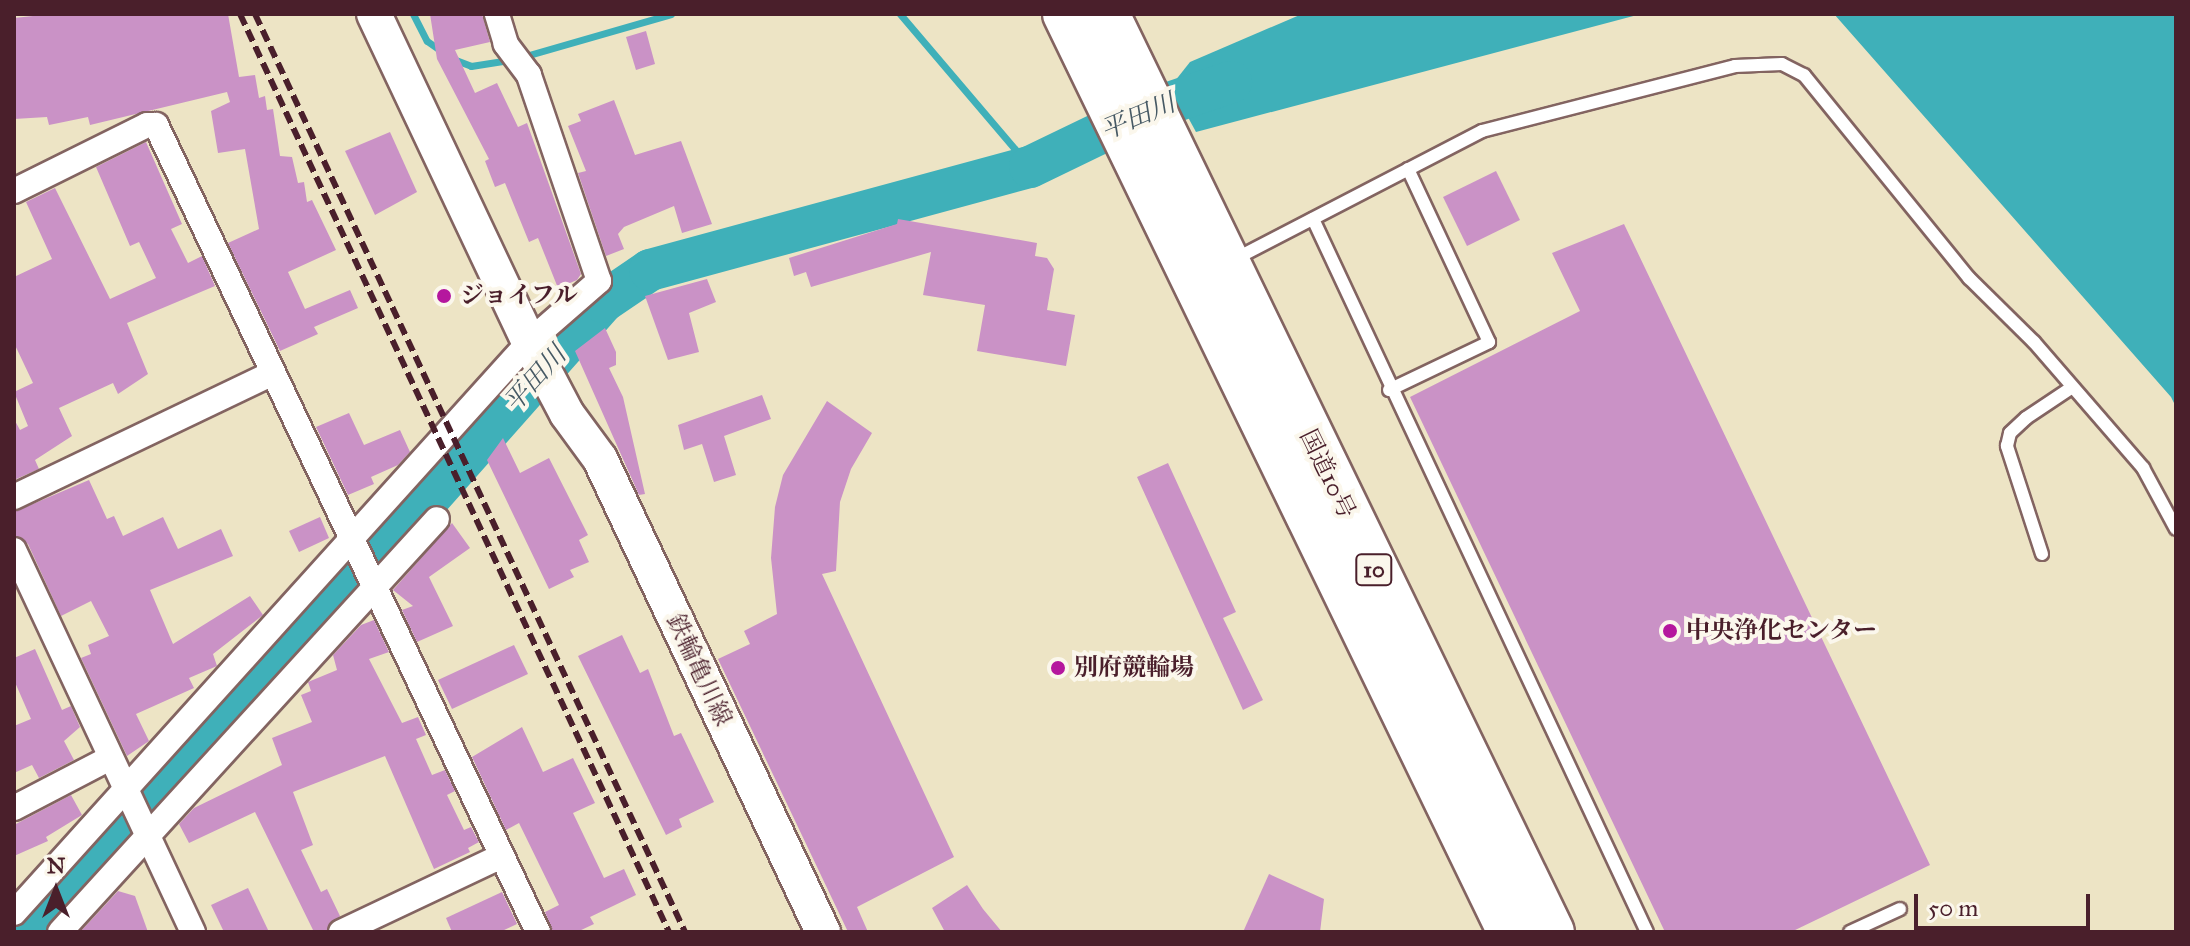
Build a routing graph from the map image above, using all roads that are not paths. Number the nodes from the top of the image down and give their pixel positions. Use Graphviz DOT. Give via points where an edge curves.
graph roads {
  1 [pos="374,14"];
  2 [pos="497,14"];
  3 [pos="1065,14"];
  4 [pos="1107,14"];
  5 [pos="1121,89"];
  6 [pos="1408,169"];
  7 [pos="14,191"];
  8 [pos="1313,219"];
  9 [pos="1208,272"];
  10 [pos="531,346"];
  11 [pos="273,373"];
  12 [pos="2071,388"];
  13 [pos="1389,390"];
  14 [pos="567,414"];
  15 [pos="14,497"];
  16 [pos="437,519"];
  17 [pos="2176,529"];
  18 [pos="352,539"];
  19 [pos="14,550"];
  20 [pos="2042,554"];
  21 [pos="375,588"];
  22 [pos="110,758"];
  23 [pos="126,789"];
  24 [pos="14,808"];
  25 [pos="148,834"];
  26 [pos="502,856"];
  27 [pos="1900,909"];
  28 [pos="14,913"];
  29 [pos="60,932"];
  30 [pos="193,932"];
  31 [pos="341,932"];
  32 [pos="538,932"];
  33 [pos="802,932"];
  34 [pos="823,932"];
  35 [pos="1510,932"];
  36 [pos="1552,932"];
  37 [pos="1647,932"];
  38 [pos="1850,932"];
  1 -- 10 [label="main road, 鉄輪亀川線"];
  2 -- 10 [label="street" via="506,44 529,75 599,281"];
  3 -- 5 [label="highway, 国道10号 / 10"];
  4 -- 5 [label="highway, 国道10号 / 10"];
  5 -- 9 [label="highway, 国道10号 / 10"];
  6 -- 8 [label="lane"];
  6 -- 12 [label="lane" via="1482,131 1735,66 1782,64 1804,75 1969,278 2034,342"];
  6 -- 13 [label="lane" via="1489,342"];
  7 -- 11 [label="street" via="156,125"];
  8 -- 9 [label="lane"];
  8 -- 13 [label="lane"];
  9 -- 35 [label="highway, 国道10号 / 10"];
  9 -- 36 [label="highway, 国道10号 / 10"];
  10 -- 14 [label="main road, 鉄輪亀川線"];
  10 -- 18 [label="street"];
  11 -- 15 [label="street"];
  11 -- 18 [label="street"];
  12 -- 17 [label="lane" via="2143,468"];
  12 -- 20 [label="lane" via="2026,418 2010,433 2007,446"];
  13 -- 37 [label="lane"];
  14 -- 33 [label="main road, 鉄輪亀川線" via="582,465"];
  14 -- 34 [label="main road, 鉄輪亀川線" via="600,459"];
  16 -- 21 [label="street"];
  18 -- 21 [label="street"];
  18 -- 23 [label="street"];
  19 -- 22 [label="street"];
  21 -- 25 [label="street"];
  21 -- 26 [label="street"];
  22 -- 23 [label="street"];
  22 -- 24 [label="street"];
  23 -- 25 [label="street"];
  23 -- 28 [label="street"];
  25 -- 29 [label="street"];
  25 -- 30 [label="street"];
  26 -- 31 [label="street"];
  26 -- 32 [label="street"];
  27 -- 38 [label="lane"];
}
